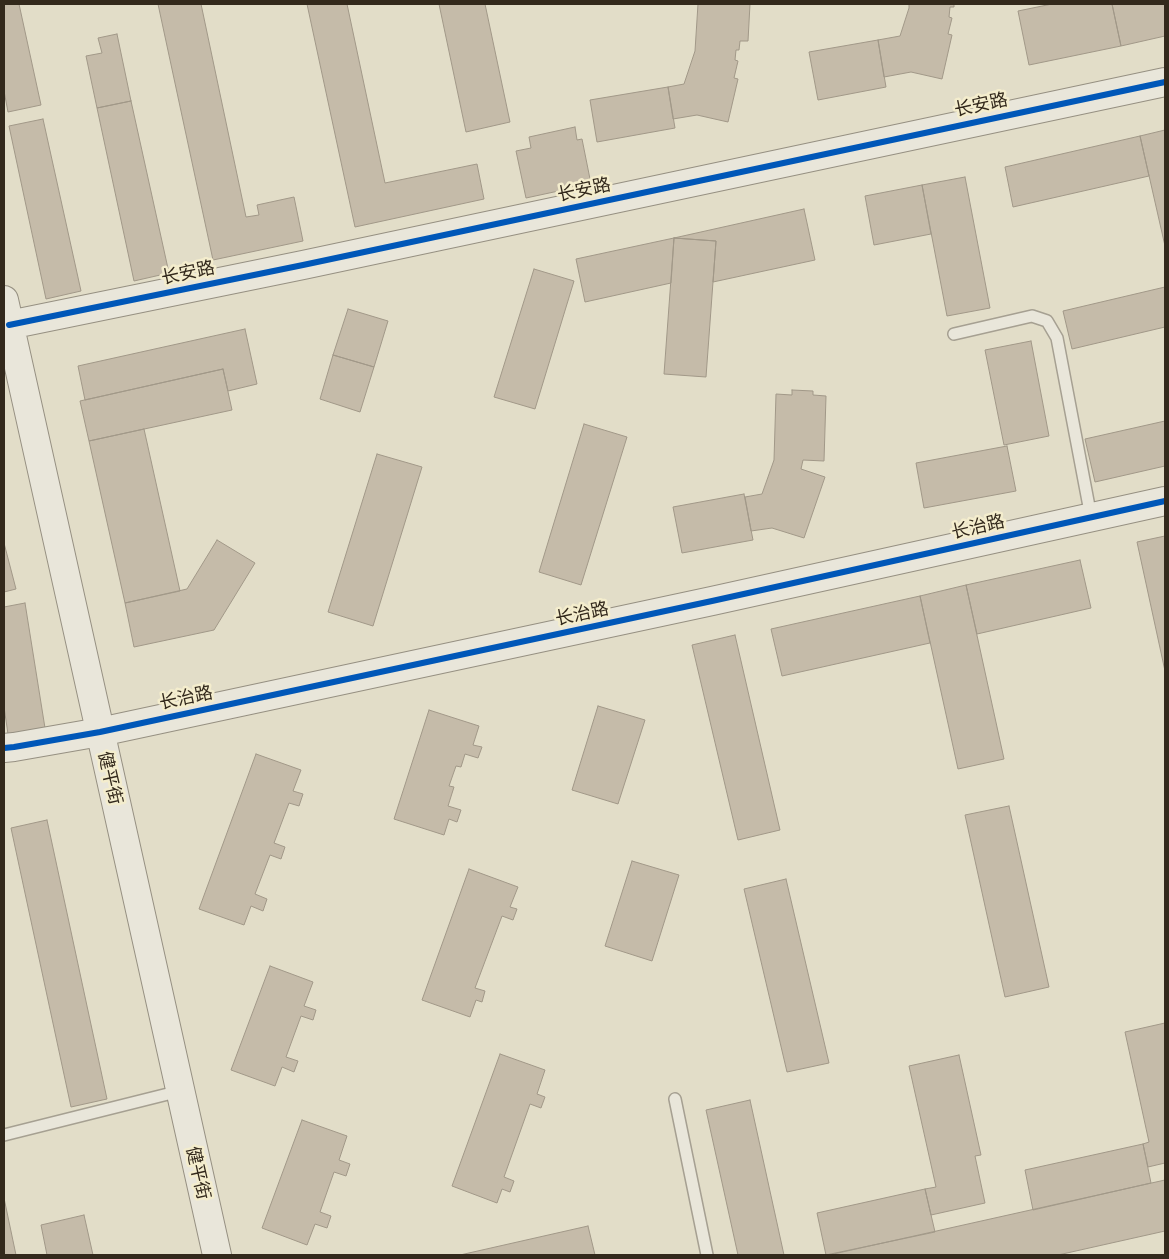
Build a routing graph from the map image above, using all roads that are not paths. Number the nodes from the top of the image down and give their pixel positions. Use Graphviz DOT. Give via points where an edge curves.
graph roads {
  1 [pos="1165,82"];
  2 [pos="7,312"];
  3 [pos="954,334"];
  4 [pos="1165,501"];
  5 [pos="1091,517"];
  6 [pos="100,732"];
  7 [pos="4,748"];
  8 [pos="180,1091"];
  9 [pos="675,1099"];
  10 [pos="4,1135"];
  11 [pos="217,1255"];
  12 [pos="707,1255"];
  1 -- 2 [label="street, 长安路" via="303,265"];
  2 -- 6 [label="street, 健平街"];
  3 -- 5 [label="lane" via="1032,316 1047,321 1057,338"];
  4 -- 5 [label="street, 长治路"];
  5 -- 6 [label="street, 长治路"];
  6 -- 7 [label="street, 长治路"];
  6 -- 8 [label="street, 健平街"];
  8 -- 10 [label="lane"];
  8 -- 11 [label="street, 健平街"];
  9 -- 12 [label="lane"];
}
